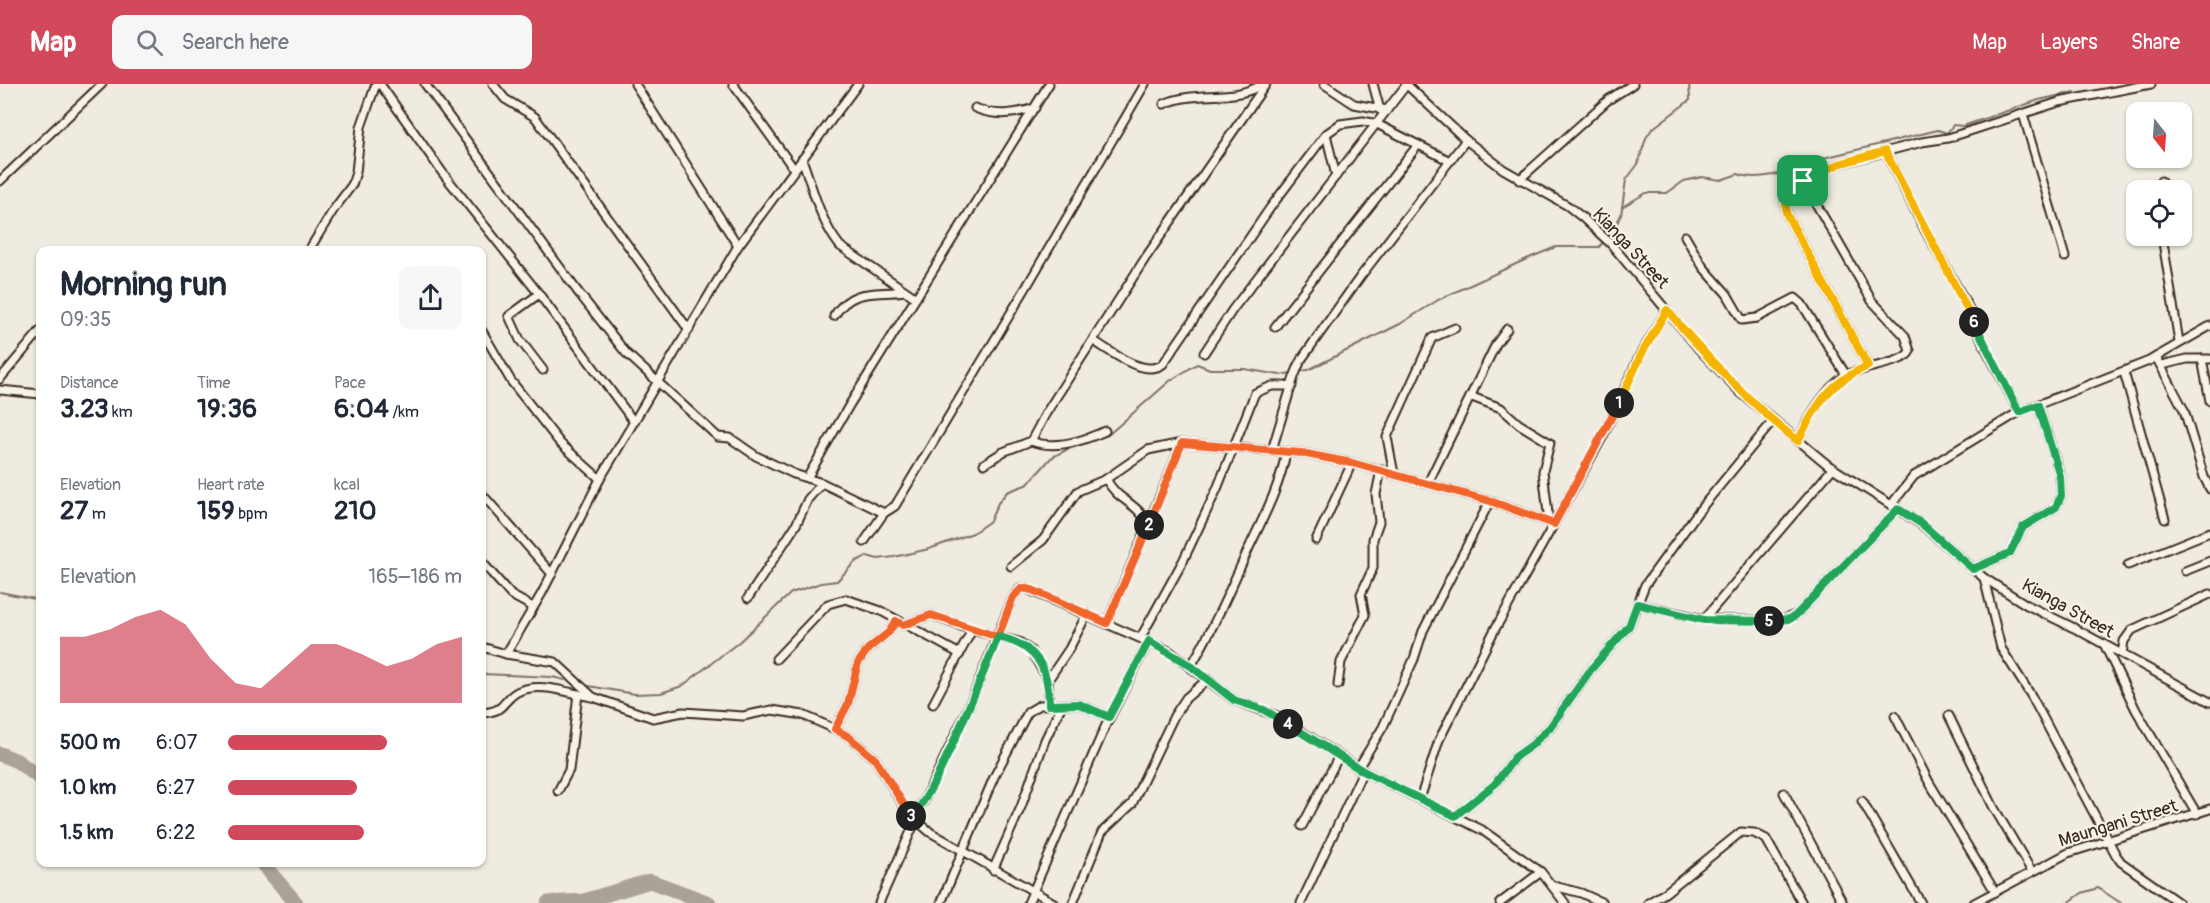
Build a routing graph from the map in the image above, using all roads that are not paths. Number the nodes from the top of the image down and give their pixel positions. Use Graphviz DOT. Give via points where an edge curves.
graph roads {
  1 [pos="102,84"];
  2 [pos="378,84"];
  3 [pos="425,84"];
  4 [pos="493,84"];
  5 [pos="635,84"];
  6 [pos="733,84"];
  7 [pos="858,84"];
  8 [pos="1049,84"];
  9 [pos="1145,84"];
  10 [pos="1265,84"];
  11 [pos="1324,84"];
  12 [pos="1372,84"];
  13 [pos="1406,84"];
  14 [pos="1633,84"];
  15 [pos="2151,84"];
  16 [pos="1164,104"];
  17 [pos="975,108"];
  18 [pos="1035,108"];
  19 [pos="1383,110"];
  20 [pos="2023,114"];
  21 [pos="1377,124"];
  22 [pos="1326,134"];
  23 [pos="1466,140"];
  24 [pos="1418,145"];
  25 [pos="1885,151"];
  26 [pos="802,159"];
  27 [pos="1450,161"];
  28 [pos="794,169"];
  29 [pos="1336,176"];
  30 [pos="1519,180"];
  31 [pos="0,181"];
  32 [pos="1803,181"];
  33 [pos="1685,236"];
  34 [pos="312,246"];
  35 [pos="738,246"];
  36 [pos="2164,246"];
  37 [pos="2066,257"];
  38 [pos="905,291"];
  39 [pos="539,294"];
  40 [pos="916,298"];
  41 [pos="1667,310"];
  42 [pos="834,316"];
  43 [pos="2210,326"];
  44 [pos="1275,327"];
  45 [pos="1455,328"];
  46 [pos="1507,329"];
  47 [pos="689,330"];
  48 [pos="36,336"];
  49 [pos="486,338"];
  50 [pos="1094,341"];
  51 [pos="2179,342"];
  52 [pos="1204,353"];
  53 [pos="2156,357"];
  54 [pos="2206,359"];
  55 [pos="2162,365"];
  56 [pos="1868,366"];
  57 [pos="543,370"];
  58 [pos="2124,372"];
  59 [pos="1846,375"];
  60 [pos="0,379"];
  61 [pos="657,380"];
  62 [pos="1292,386"];
  63 [pos="0,390"];
  64 [pos="36,394"];
  65 [pos="1472,397"];
  66 [pos="2210,400"];
  67 [pos="2038,405"];
  68 [pos="2019,412"];
  69 [pos="1773,421"];
  70 [pos="634,422"];
  71 [pos="1105,431"];
  72 [pos="1031,441"];
  73 [pos="1798,441"];
  74 [pos="1182,443"];
  75 [pos="1235,448"];
  76 [pos="1272,450"];
  77 [pos="1286,452"];
  78 [pos="1352,463"];
  79 [pos="984,464"];
  80 [pos="1833,468"];
  81 [pos="1381,470"];
  82 [pos="1395,474"];
  83 [pos="807,478"];
  84 [pos="600,479"];
  85 [pos="1106,479"];
  86 [pos="822,483"];
  87 [pos="1428,483"];
  88 [pos="2210,489"];
  89 [pos="486,499"];
  90 [pos="1490,501"];
  91 [pos="1895,507"];
  92 [pos="884,513"];
  93 [pos="2165,519"];
  94 [pos="1551,523"];
  95 [pos="1149,526"];
  96 [pos="2210,532"];
  97 [pos="1316,540"];
  98 [pos="864,542"];
  99 [pos="2210,561"];
  100 [pos="2128,565"];
  101 [pos="486,566"];
  102 [pos="1011,566"];
  103 [pos="1973,569"];
  104 [pos="2185,571"];
  105 [pos="552,574"];
  106 [pos="1984,578"];
  107 [pos="2210,594"];
  108 [pos="748,598"];
  109 [pos="1637,604"];
  110 [pos="533,607"];
  111 [pos="1086,614"];
  112 [pos="1704,620"];
  113 [pos="896,621"];
  114 [pos="1107,623"];
  115 [pos="903,625"];
  116 [pos="972,630"];
  117 [pos="998,637"];
  118 [pos="1141,637"];
  119 [pos="1149,641"];
  120 [pos="2104,644"];
  121 [pos="486,647"];
  122 [pos="506,654"];
  123 [pos="960,654"];
  124 [pos="2122,654"];
  125 [pos="776,659"];
  126 [pos="1191,666"];
  127 [pos="1208,679"];
  128 [pos="1048,681"];
  129 [pos="1338,684"];
  130 [pos="578,694"];
  131 [pos="593,697"];
  132 [pos="2210,702"];
  133 [pos="933,704"];
  134 [pos="1049,705"];
  135 [pos="1062,705"];
  136 [pos="486,712"];
  137 [pos="1895,716"];
  138 [pos="1948,716"];
  139 [pos="1109,717"];
  140 [pos="835,729"];
  141 [pos="1339,756"];
  142 [pos="1360,769"];
  143 [pos="558,791"];
  144 [pos="1784,793"];
  145 [pos="1420,798"];
  146 [pos="1862,801"];
  147 [pos="2210,809"];
  148 [pos="2197,814"];
  149 [pos="1455,816"];
  150 [pos="914,818"];
  151 [pos="1302,826"];
  152 [pos="2109,839"];
  153 [pos="964,852"];
  154 [pos="993,870"];
  155 [pos="2031,870"];
  156 [pos="1541,872"];
  157 [pos="1554,886"];
  158 [pos="1994,890"];
  159 [pos="1032,892"];
  160 [pos="879,903"];
  161 [pos="941,903"];
  162 [pos="1028,903"];
  163 [pos="1054,903"];
  164 [pos="1073,903"];
  165 [pos="1301,903"];
  166 [pos="1500,903"];
  167 [pos="1565,903"];
  168 [pos="1603,903"];
  169 [pos="1648,903"];
  170 [pos="1802,903"];
  171 [pos="1843,903"];
  172 [pos="1921,903"];
  173 [pos="1974,903"];
  174 [pos="2179,903"];
  1 -- 31 [label="street"];
  2 -- 34 [label="street" via="361,127 352,185"];
  2 -- 39 [label="street"];
  3 -- 61 [label="street" via="584,301 626,353"];
  4 -- 47 [label="street" via="505,99 535,117"];
  5 -- 35 [label="street"];
  6 -- 28 [label="street"];
  7 -- 26 [label="street"];
  8 -- 18 [label="street"];
  9 -- 92 [label="street" via="895,506"];
  10 -- 16 [label="street" via="1232,95 1191,95"];
  10 -- 50 [label="street"];
  11 -- 19 [label="street" via="1354,104"];
  12 -- 19 [label="street"];
  13 -- 19 [label="street"];
  13 -- 23 [label="street, Kianga Street"];
  14 -- 30 [label="street" via="1608,100"];
  15 -- 20 [label="street" via="2059,102"];
  17 -- 18 [label="street" via="1010,114"];
  18 -- 40 [label="street"];
  19 -- 21 [label="street"];
  20 -- 25 [label="street" via="1948,138"];
  20 -- 37 [label="street"];
  21 -- 22 [label="street" via="1349,121"];
  21 -- 24 [label="street"];
  21 -- 29 [label="street"];
  22 -- 29 [label="street"];
  22 -- 50 [label="street" via="1163,364 1143,367"];
  23 -- 27 [label="street"];
  23 -- 30 [label="street, Kianga Street"];
  24 -- 27 [label="street"];
  24 -- 44 [label="street"];
  25 -- 32 [label="street" via="1839,164"];
  25 -- 68 [label="street"];
  26 -- 28 [label="street"];
  26 -- 38 [label="street" via="832,236 840,246"];
  27 -- 62 [label="street" via="1301,360"];
  28 -- 35 [label="street"];
  29 -- 52 [label="street" via="1233,309"];
  30 -- 41 [label="street, Kianga Street" via="1583,218 1611,243"];
  32 -- 56 [label="street" via="1786,199 1786,213"];
  32 -- 56 [label="street" via="1872,301 1910,344 1908,356"];
  33 -- 59 [label="street" via="1742,320 1757,318 1795,298"];
  35 -- 47 [label="street"];
  36 -- 51 [label="street"];
  38 -- 40 [label="street"];
  38 -- 42 [label="street" via="855,295"];
  39 -- 57 [label="street" via="508,316"];
  39 -- 70 [label="street"];
  40 -- 83 [label="street"];
  41 -- 69 [label="street, Kianga Street" via="1699,349"];
  41 -- 94 [label="street" via="1603,436"];
  43 -- 51 [label="street"];
  45 -- 82 [label="street" via="1432,338 1388,437"];
  46 -- 65 [label="street"];
  47 -- 61 [label="street"];
  48 -- 60 [label="street"];
  49 -- 84 [label="street" via="511,381 560,443"];
  50 -- 72 [label="street"];
  51 -- 53 [label="street"];
  53 -- 55 [label="street"];
  53 -- 58 [label="street"];
  54 -- 55 [label="street"];
  54 -- 66 [label="street"];
  55 -- 88 [label="street" via="2184,410"];
  56 -- 59 [label="street"];
  58 -- 67 [label="street"];
  58 -- 93 [label="street"];
  59 -- 73 [label="street" via="1822,399"];
  61 -- 70 [label="street"];
  61 -- 83 [label="street" via="718,437 730,438 756,456"];
  62 -- 75 [label="street" via="1272,386 1255,393"];
  62 -- 76 [label="street"];
  63 -- 64 [label="street"];
  65 -- 87 [label="street"];
  65 -- 94 [label="street" via="1501,408 1550,443 1543,471"];
  67 -- 68 [label="street"];
  67 -- 103 [label="street" via="2060,476 2061,496 2056,507 2023,527 2010,553"];
  68 -- 91 [label="street" via="1914,477"];
  69 -- 73 [label="street, Kianga Street"];
  69 -- 109 [label="street" via="1698,512 1645,585"];
  70 -- 84 [label="street"];
  71 -- 72 [label="street" via="1066,443 1041,445"];
  72 -- 79 [label="street"];
  73 -- 80 [label="street, Kianga Street"];
  74 -- 75 [label="street"];
  74 -- 85 [label="street" via="1148,450"];
  74 -- 95 [label="street"];
  75 -- 76 [label="street"];
  75 -- 118 [label="street" via="1183,561"];
  76 -- 77 [label="street"];
  77 -- 78 [label="street"];
  77 -- 126 [label="street" via="1274,495 1230,594"];
  78 -- 81 [label="street"];
  78 -- 97 [label="street"];
  80 -- 91 [label="street, Kianga Street"];
  80 -- 112 [label="street"];
  81 -- 82 [label="street"];
  81 -- 129 [label="street" via="1376,494 1379,522 1373,539 1373,568 1361,594 1365,615 1341,662"];
  82 -- 87 [label="street"];
  83 -- 86 [label="street"];
  84 -- 105 [label="street"];
  85 -- 95 [label="street" via="1114,492 1138,508"];
  85 -- 102 [label="street" via="1078,491 1043,540"];
  86 -- 92 [label="street"];
  86 -- 108 [label="street" via="808,499 796,525"];
  87 -- 90 [label="street"];
  89 -- 105 [label="street"];
  90 -- 94 [label="street"];
  90 -- 142 [label="street" via="1423,631 1383,728"];
  91 -- 103 [label="street, Kianga Street" via="1922,524"];
  91 -- 112 [label="street" via="1796,615 1778,621"];
  92 -- 98 [label="street"];
  94 -- 145 [label="street" via="1439,740"];
  95 -- 114 [label="street"];
  96 -- 100 [label="street"];
  99 -- 104 [label="street"];
  101 -- 110 [label="street" via="511,594"];
  103 -- 106 [label="street, Kianga Street"];
  105 -- 110 [label="street"];
  106 -- 120 [label="street, Kianga Street"];
  106 -- 152 [label="street" via="2001,648 2032,696"];
  107 -- 124 [label="street" via="2132,630 2124,641"];
  109 -- 112 [label="street"];
  109 -- 149 [label="street" via="1629,626 1592,668 1550,727 1515,757 1495,784"];
  110 -- 122 [label="street"];
  111 -- 114 [label="street"];
  111 -- 117 [label="street" via="1022,588 1013,597"];
  111 -- 128 [label="street" via="1070,649"];
  113 -- 115 [label="street"];
  113 -- 125 [label="street" via="866,604 846,599 834,601"];
  113 -- 140 [label="street" via="858,663 848,704"];
  114 -- 118 [label="street"];
  115 -- 116 [label="street" via="931,615"];
  115 -- 123 [label="street"];
  116 -- 117 [label="street"];
  116 -- 123 [label="street"];
  117 -- 128 [label="street" via="1025,645"];
  117 -- 150 [label="street"];
  118 -- 119 [label="street"];
  119 -- 126 [label="street"];
  119 -- 139 [label="street"];
  120 -- 124 [label="street, Kianga Street"];
  120 -- 148 [label="street" via="2128,695"];
  121 -- 122 [label="street"];
  122 -- 131 [label="street" via="555,662"];
  123 -- 133 [label="street"];
  124 -- 132 [label="street, Kianga Street"];
  126 -- 127 [label="street"];
  127 -- 141 [label="street" via="1234,700 1277,716"];
  127 -- 164 [label="street" via="1173,716 1132,804 1102,832"];
  128 -- 134 [label="street"];
  130 -- 131 [label="street"];
  130 -- 136 [label="street" via="534,687 514,694 504,707"];
  130 -- 143 [label="street" via="569,770"];
  131 -- 140 [label="street" via="653,718 683,712 743,716 772,710 803,715"];
  134 -- 135 [label="street"];
  134 -- 153 [label="street" via="1033,707 1028,712 994,777"];
  135 -- 139 [label="street" via="1079,704"];
  135 -- 154 [label="street"];
  137 -- 158 [label="street" via="1947,814"];
  138 -- 155 [label="street" via="1994,808"];
  139 -- 159 [label="street"];
  140 -- 150 [label="street" via="875,759"];
  141 -- 142 [label="street"];
  141 -- 151 [label="street"];
  142 -- 145 [label="street"];
  142 -- 165 [label="street"];
  144 -- 171 [label="street"];
  145 -- 149 [label="street"];
  146 -- 172 [label="street"];
  147 -- 148 [label="street, Maungani Street"];
  148 -- 152 [label="street, Maungani Street"];
  149 -- 156 [label="street" via="1482,830"];
  150 -- 153 [label="street"];
  150 -- 160 [label="street"];
  152 -- 155 [label="street, Maungani Street"];
  152 -- 174 [label="street" via="2121,862"];
  153 -- 154 [label="street"];
  153 -- 161 [label="street"];
  154 -- 159 [label="street"];
  155 -- 158 [label="street, Maungani Street"];
  156 -- 157 [label="street"];
  156 -- 166 [label="street"];
  157 -- 167 [label="street"];
  157 -- 168 [label="street"];
  158 -- 173 [label="street, Maungani Street"];
  159 -- 162 [label="street"];
  159 -- 163 [label="street"];
  169 -- 170 [label="street" via="1741,832 1766,839"];
}
